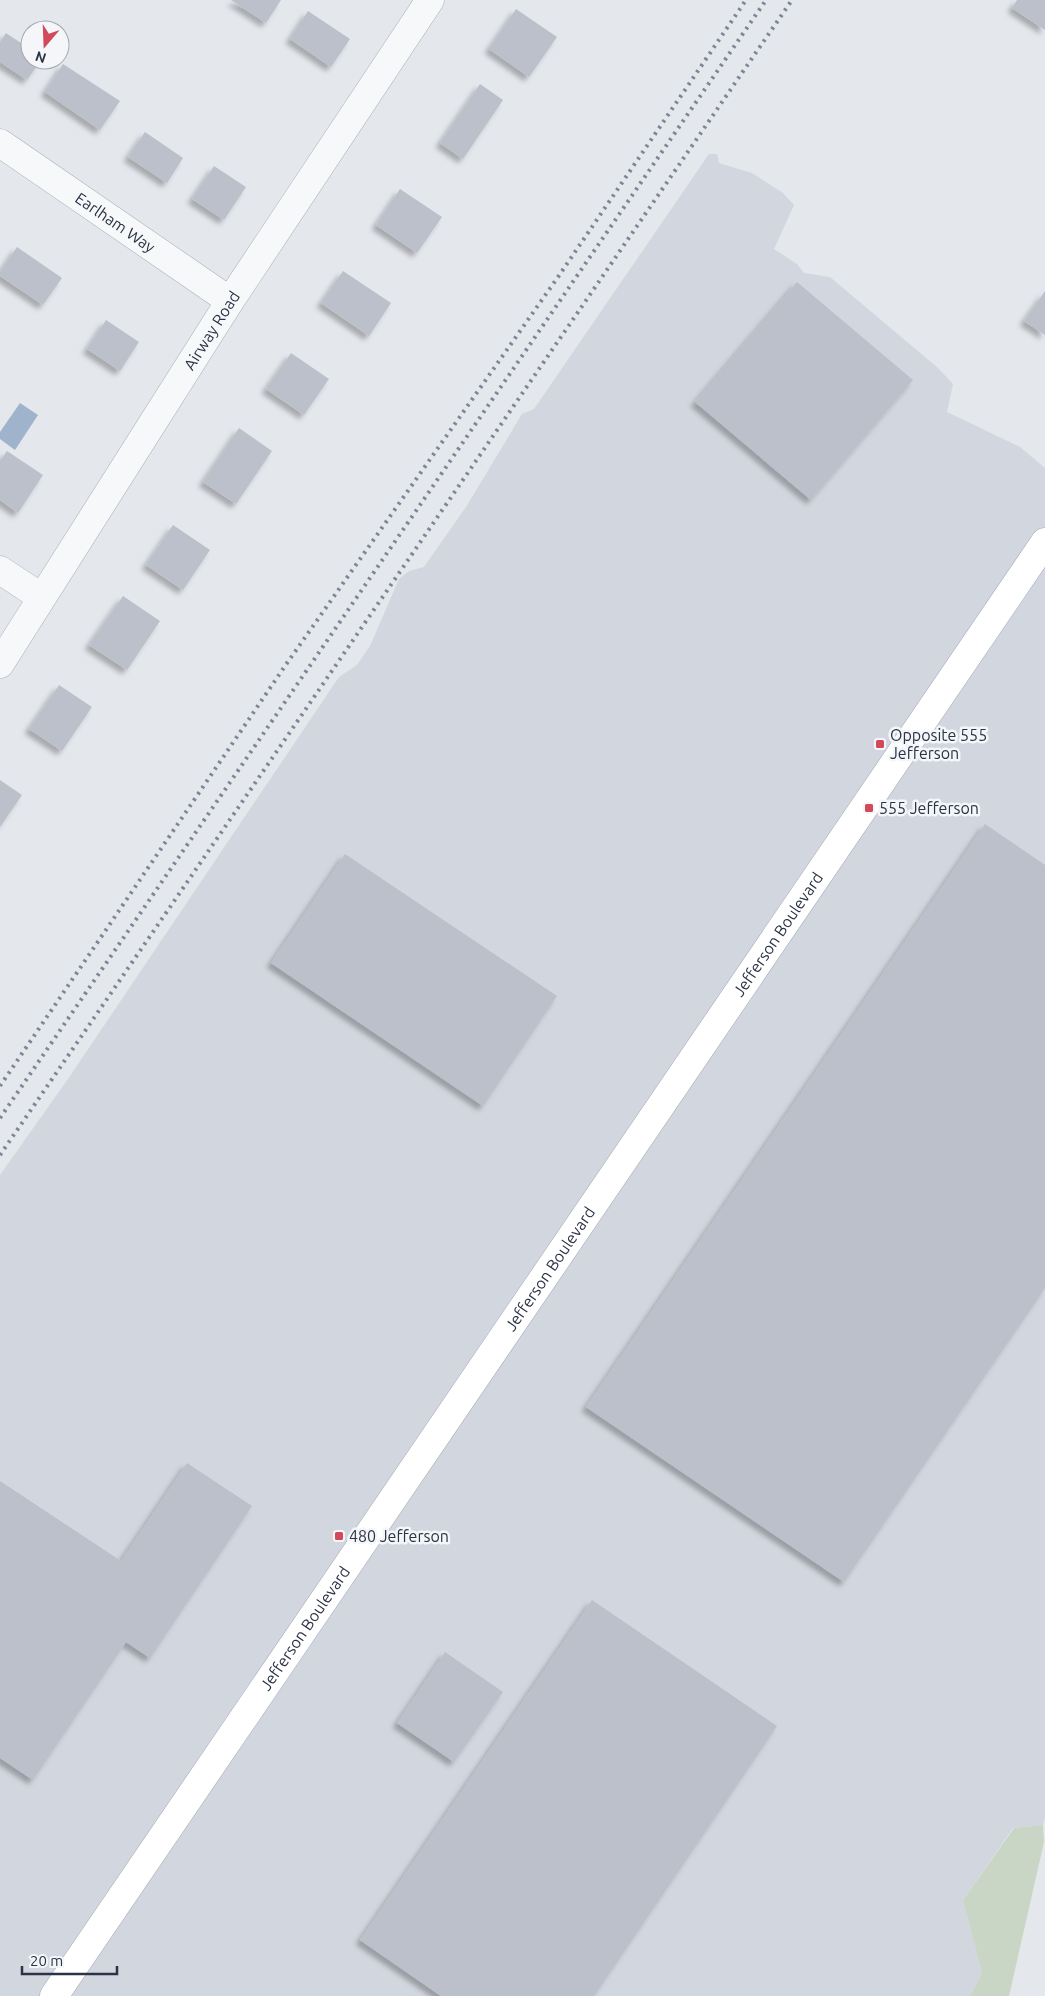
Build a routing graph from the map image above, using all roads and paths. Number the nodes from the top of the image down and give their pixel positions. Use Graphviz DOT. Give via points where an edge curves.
graph roads {
  1 [pos="430,0"];
  2 [pos="0,143"];
  3 [pos="230,302"];
  4 [pos="1045,542"];
  5 [pos="0,570"];
  6 [pos="41,598"];
  7 [pos="0,664"];
  8 [pos="54,1996"];
  1 -- 3 [label="street, Airway Road"];
  2 -- 3 [label="street, Earlham Way"];
  3 -- 6 [label="street, Airway Road"];
  4 -- 8 [label="main road, Jefferson Boulevard"];
  5 -- 6 [label="street"];
  6 -- 7 [label="street, Airway Road"];
}
